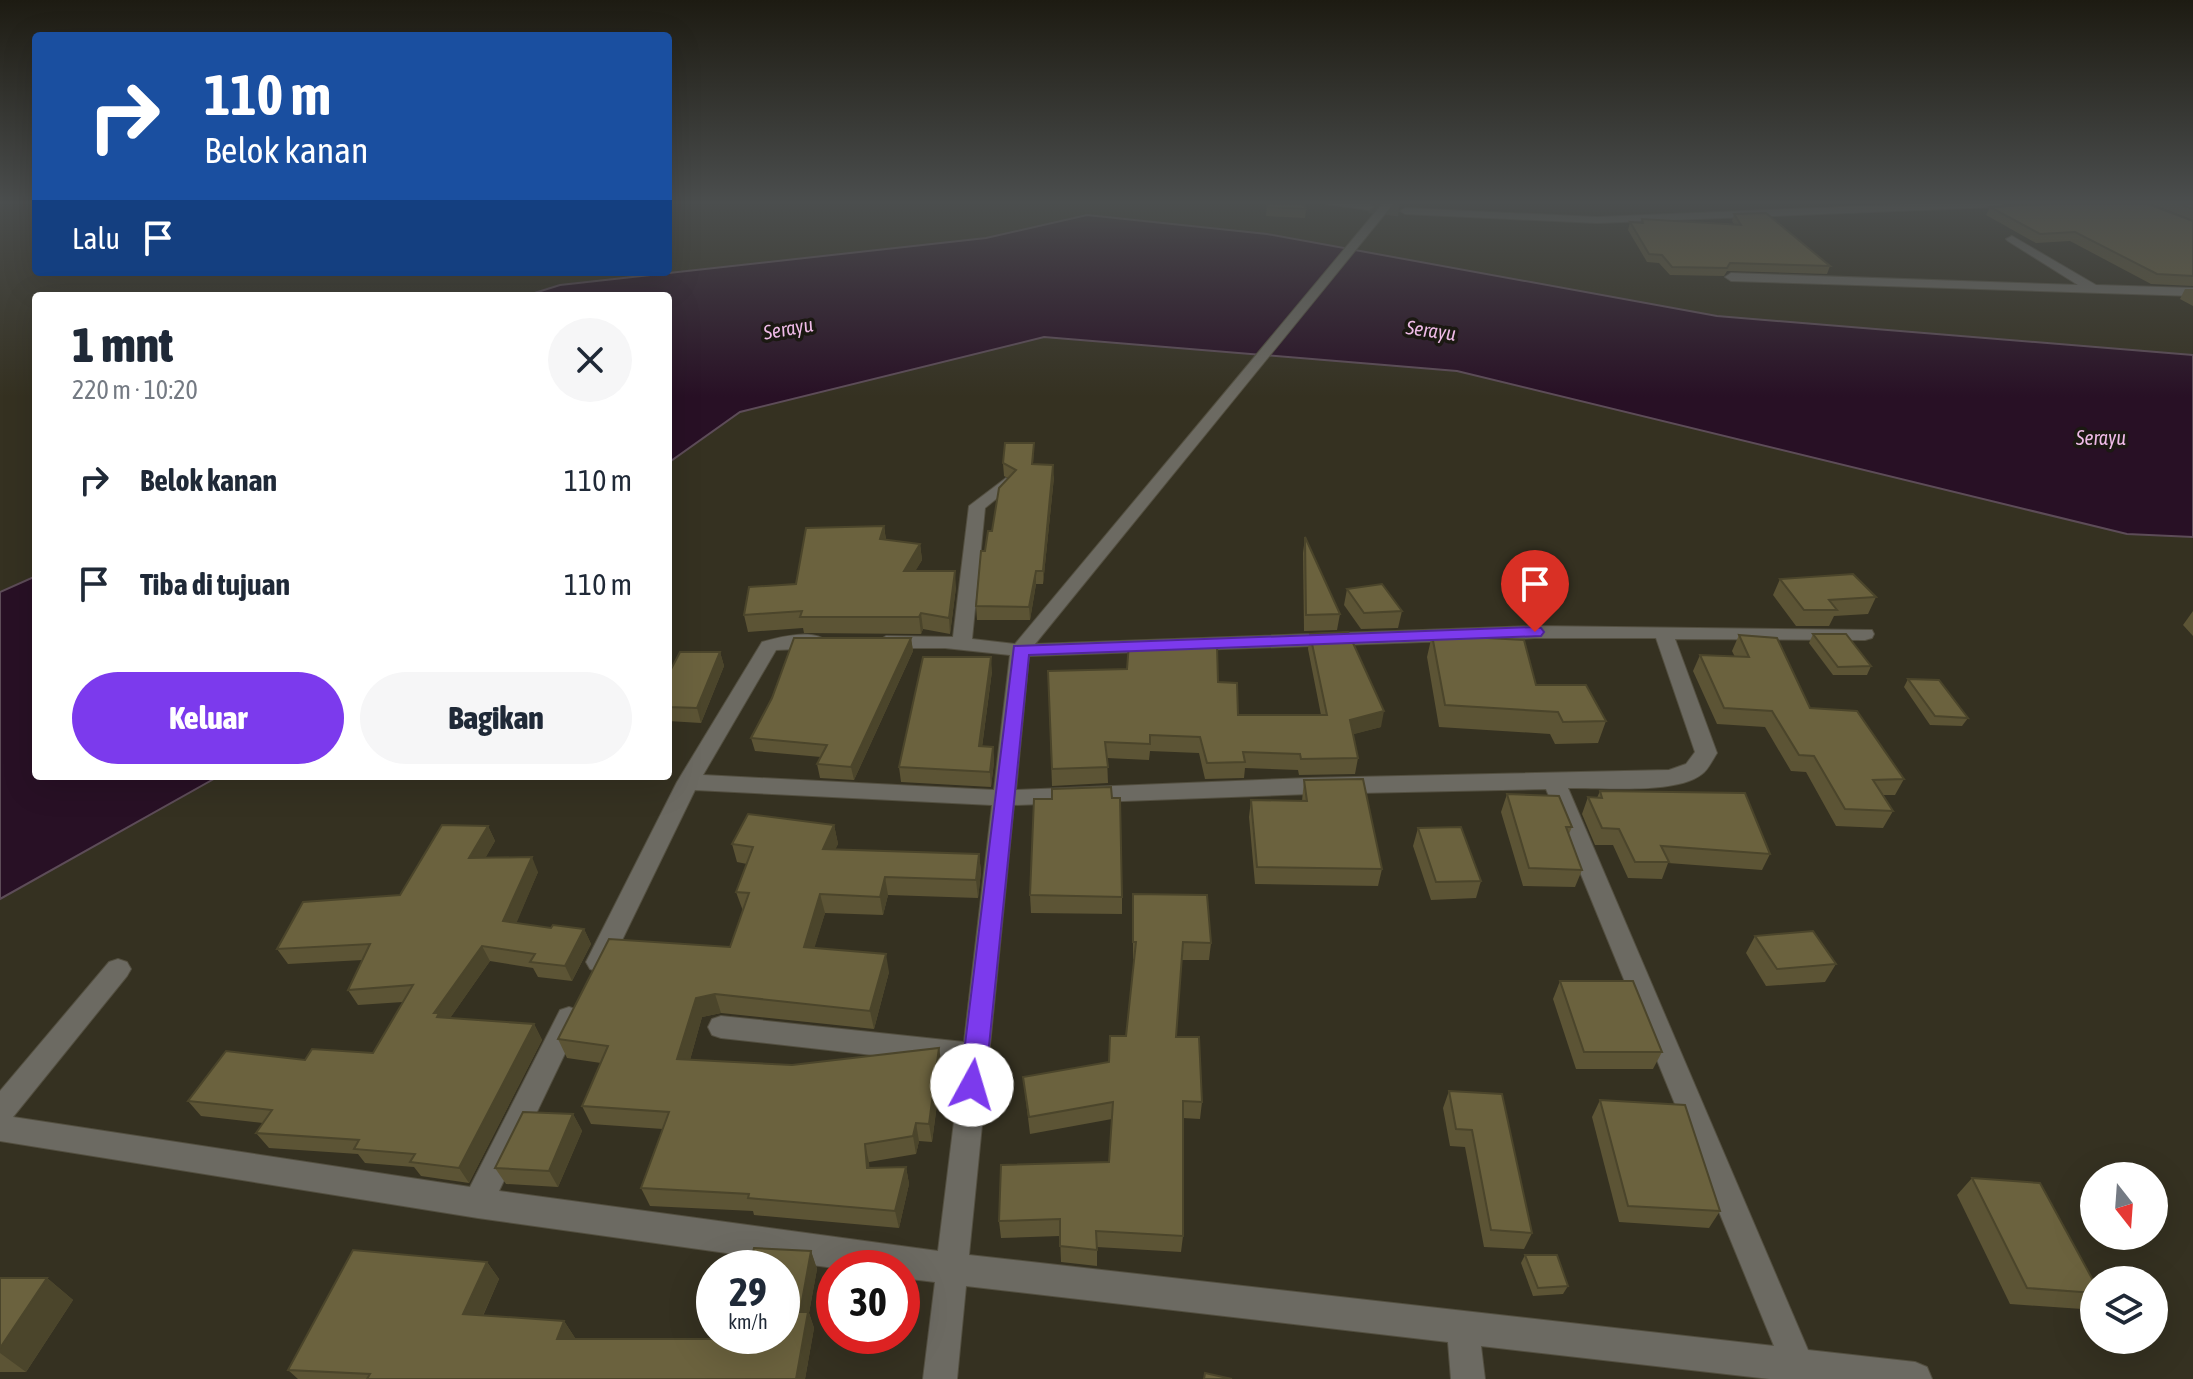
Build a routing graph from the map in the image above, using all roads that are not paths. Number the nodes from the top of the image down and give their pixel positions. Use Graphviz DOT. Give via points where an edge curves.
graph roads {
  1 [pos="1334,268"];
  2 [pos="2060,268"];
  3 [pos="1835,271"];
  4 [pos="1731,277"];
  5 [pos="1847,281"];
  6 [pos="2095,290"];
  7 [pos="2193,292"];
  8 [pos="1006,483"];
  9 [pos="1664,633"];
  10 [pos="1865,634"];
  11 [pos="834,642"];
  12 [pos="865,642"];
  13 [pos="962,644"];
  14 [pos="1020,650"];
  15 [pos="1554,781"];
  16 [pos="688,782"];
  17 [pos="1003,798"];
  18 [pos="118,969"];
  19 [pos="721,1027"];
  20 [pos="976,1055"];
  21 [pos="0,1112"];
  22 [pos="0,1128"];
  23 [pos="478,1203"];
  24 [pos="952,1269"];
  25 [pos="1463,1329"];
  26 [pos="1801,1372"];
  27 [pos="940,1379"];
  28 [pos="1468,1379"];
  29 [pos="1915,1379"];
  1 -- 14 [label="street"];
  2 -- 6 [label="street"];
  3 -- 5 [label="street"];
  4 -- 5 [label="street"];
  5 -- 6 [label="street"];
  6 -- 7 [label="street"];
  8 -- 13 [label="street" via="977,506"];
  9 -- 10 [label="street"];
  9 -- 14 [label="street" via="1535,632"];
  9 -- 15 [label="street" via="1706,753 1694,769 1671,778"];
  11 -- 16 [label="street" via="769,646"];
  12 -- 13 [label="street"];
  13 -- 14 [label="street"];
  14 -- 17 [label="street"];
  15 -- 17 [label="street"];
  15 -- 26 [label="street"];
  16 -- 17 [label="street"];
  16 -- 23 [label="street"];
  17 -- 20 [label="street"];
  18 -- 21 [label="street"];
  19 -- 20 [label="street"];
  20 -- 24 [label="street"];
  22 -- 23 [label="street"];
  23 -- 24 [label="street"];
  24 -- 25 [label="street"];
  24 -- 27 [label="street"];
  25 -- 26 [label="street"];
  25 -- 28 [label="street"];
  26 -- 29 [label="street"];
}
